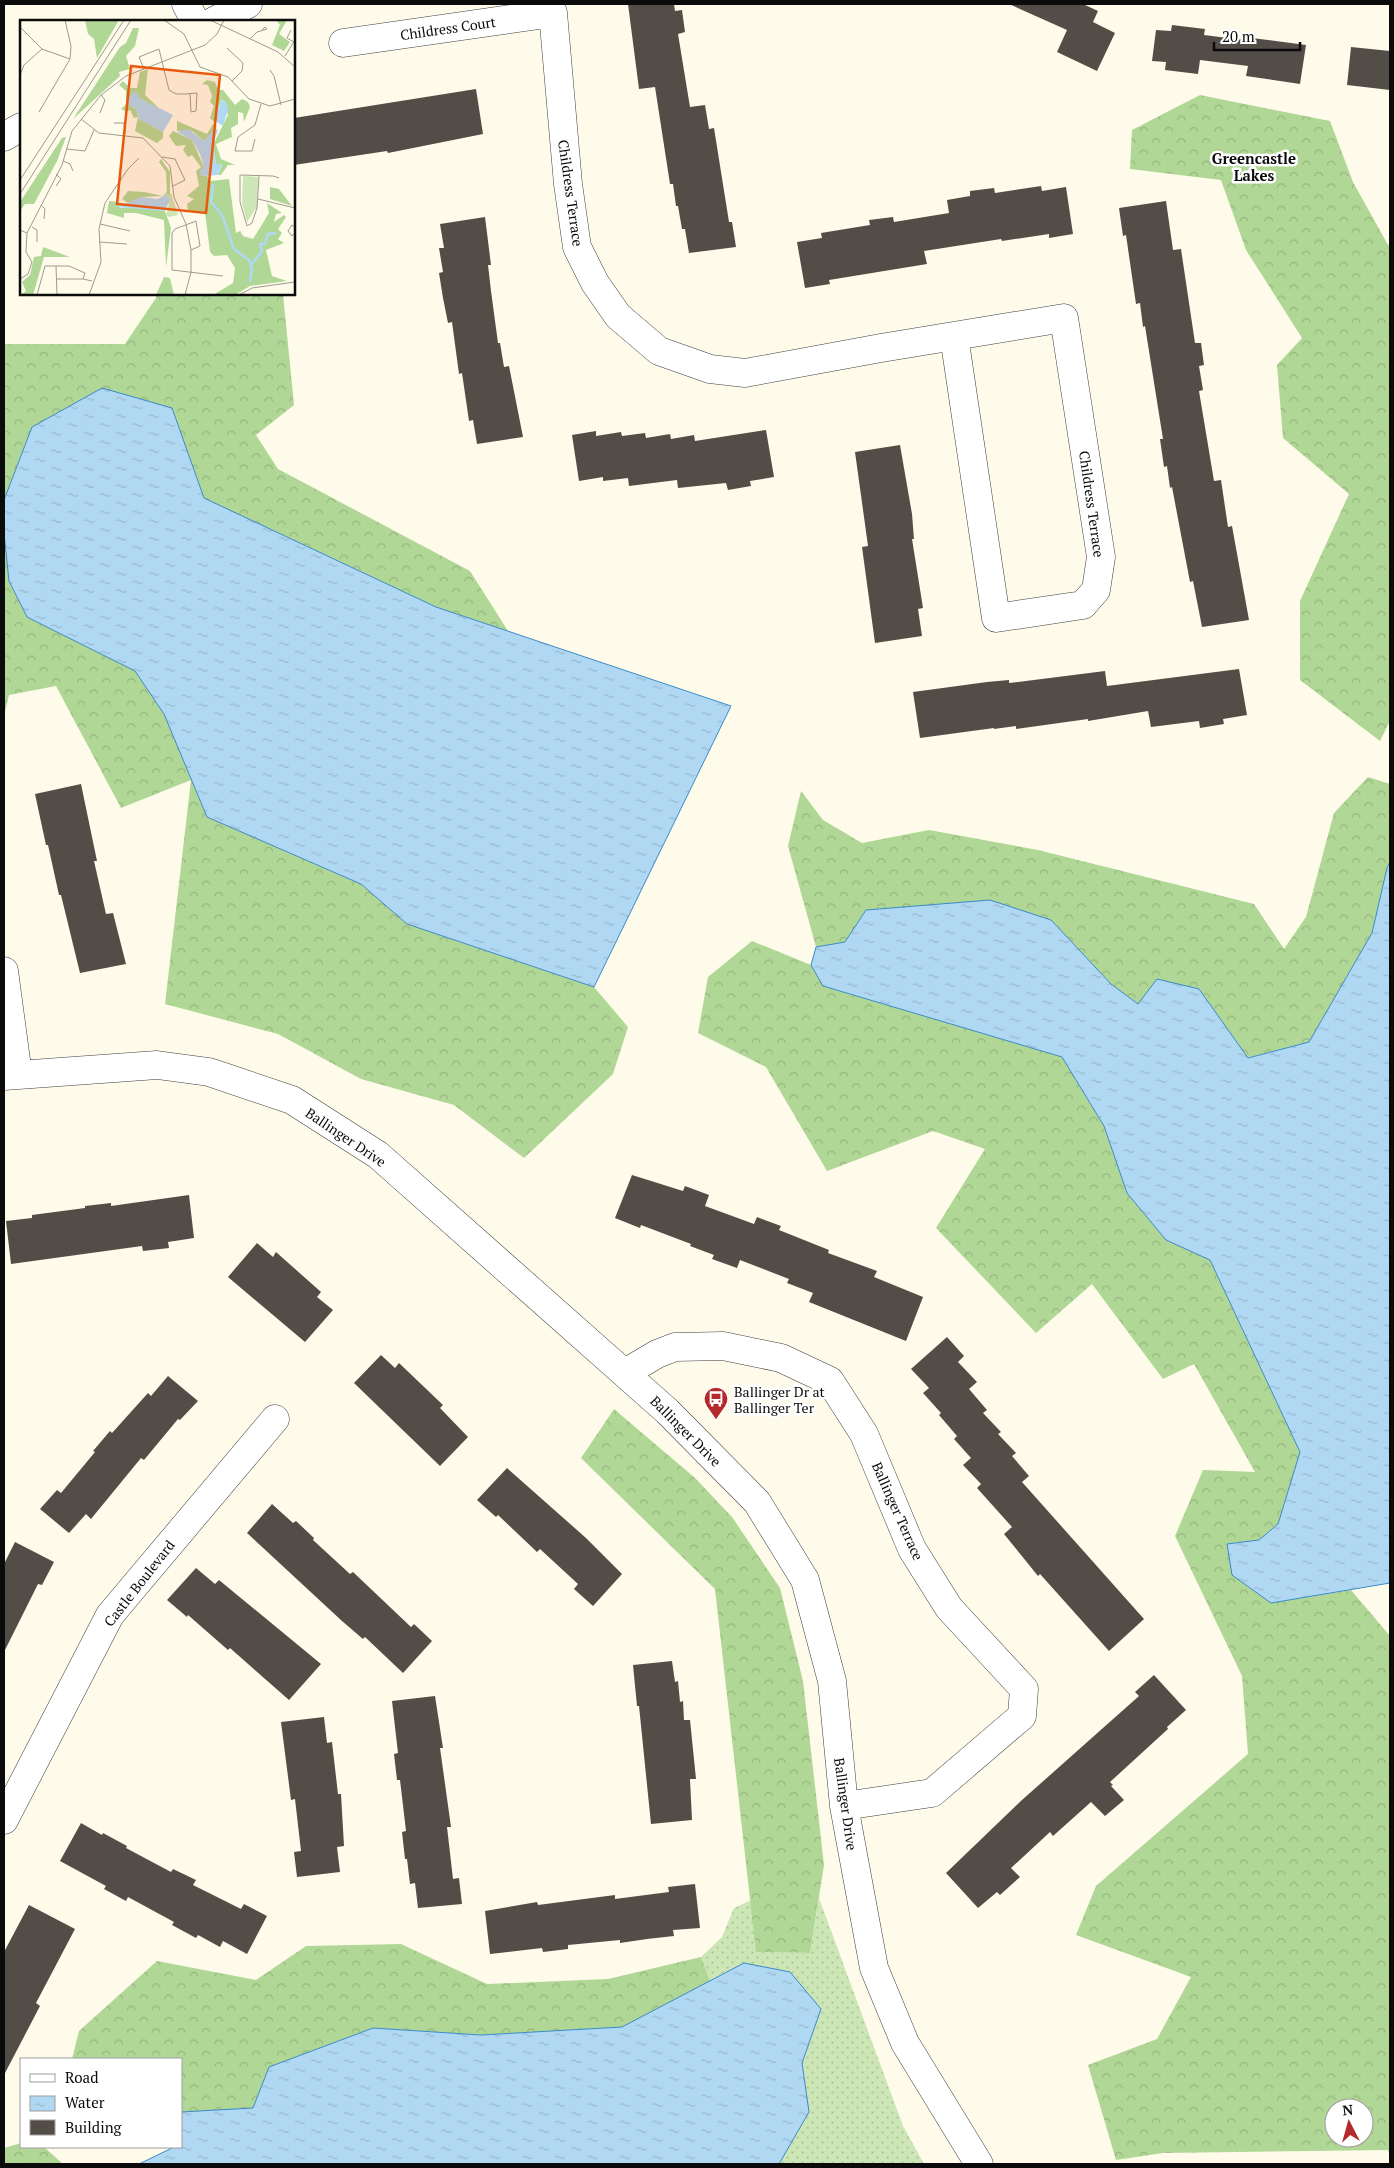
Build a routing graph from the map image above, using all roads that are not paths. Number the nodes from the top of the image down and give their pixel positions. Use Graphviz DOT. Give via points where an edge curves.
graph roads {
  1 [pos="186,4"];
  2 [pos="248,4"];
  3 [pos="551,8"];
  4 [pos="194,20"];
  5 [pos="216,20"];
  6 [pos="343,43"];
  7 [pos="20,128"];
  8 [pos="4,137"];
  9 [pos="954,336"];
  10 [pos="4,971"];
  11 [pos="11,1076"];
  12 [pos="625,1373"];
  13 [pos="275,1419"];
  14 [pos="844,1806"];
  15 [pos="4,1820"];
  16 [pos="979,2164"];
  1 -- 4 [label="street"];
  2 -- 5 [label="street"];
  3 -- 6 [label="street, Childress Court"];
  3 -- 9 [label="street, Childress Terrace" via="576,247 618,316 659,351 710,369 745,373"];
  7 -- 8 [label="street"];
  9 -- 9 [label="street, Childress Terrace" via="1064,318 1101,557 1096,590 1083,605 996,618"];
  10 -- 11 [label="street"];
  11 -- 12 [label="street, Ballinger Drive" via="157,1065 209,1072 292,1100 378,1155"];
  12 -- 14 [label="street, Ballinger Drive" via="757,1502 804,1580 832,1681"];
  12 -- 14 [label="street, Ballinger Terrace" via="656,1354 675,1347 723,1346 781,1358 830,1380 864,1434 912,1549 949,1608 1024,1688 1022,1716 932,1793"];
  13 -- 15 [label="street, Castle Boulevard" via="110,1615"];
  14 -- 16 [label="street, Ballinger Drive" via="874,1968 905,2043"];
}
